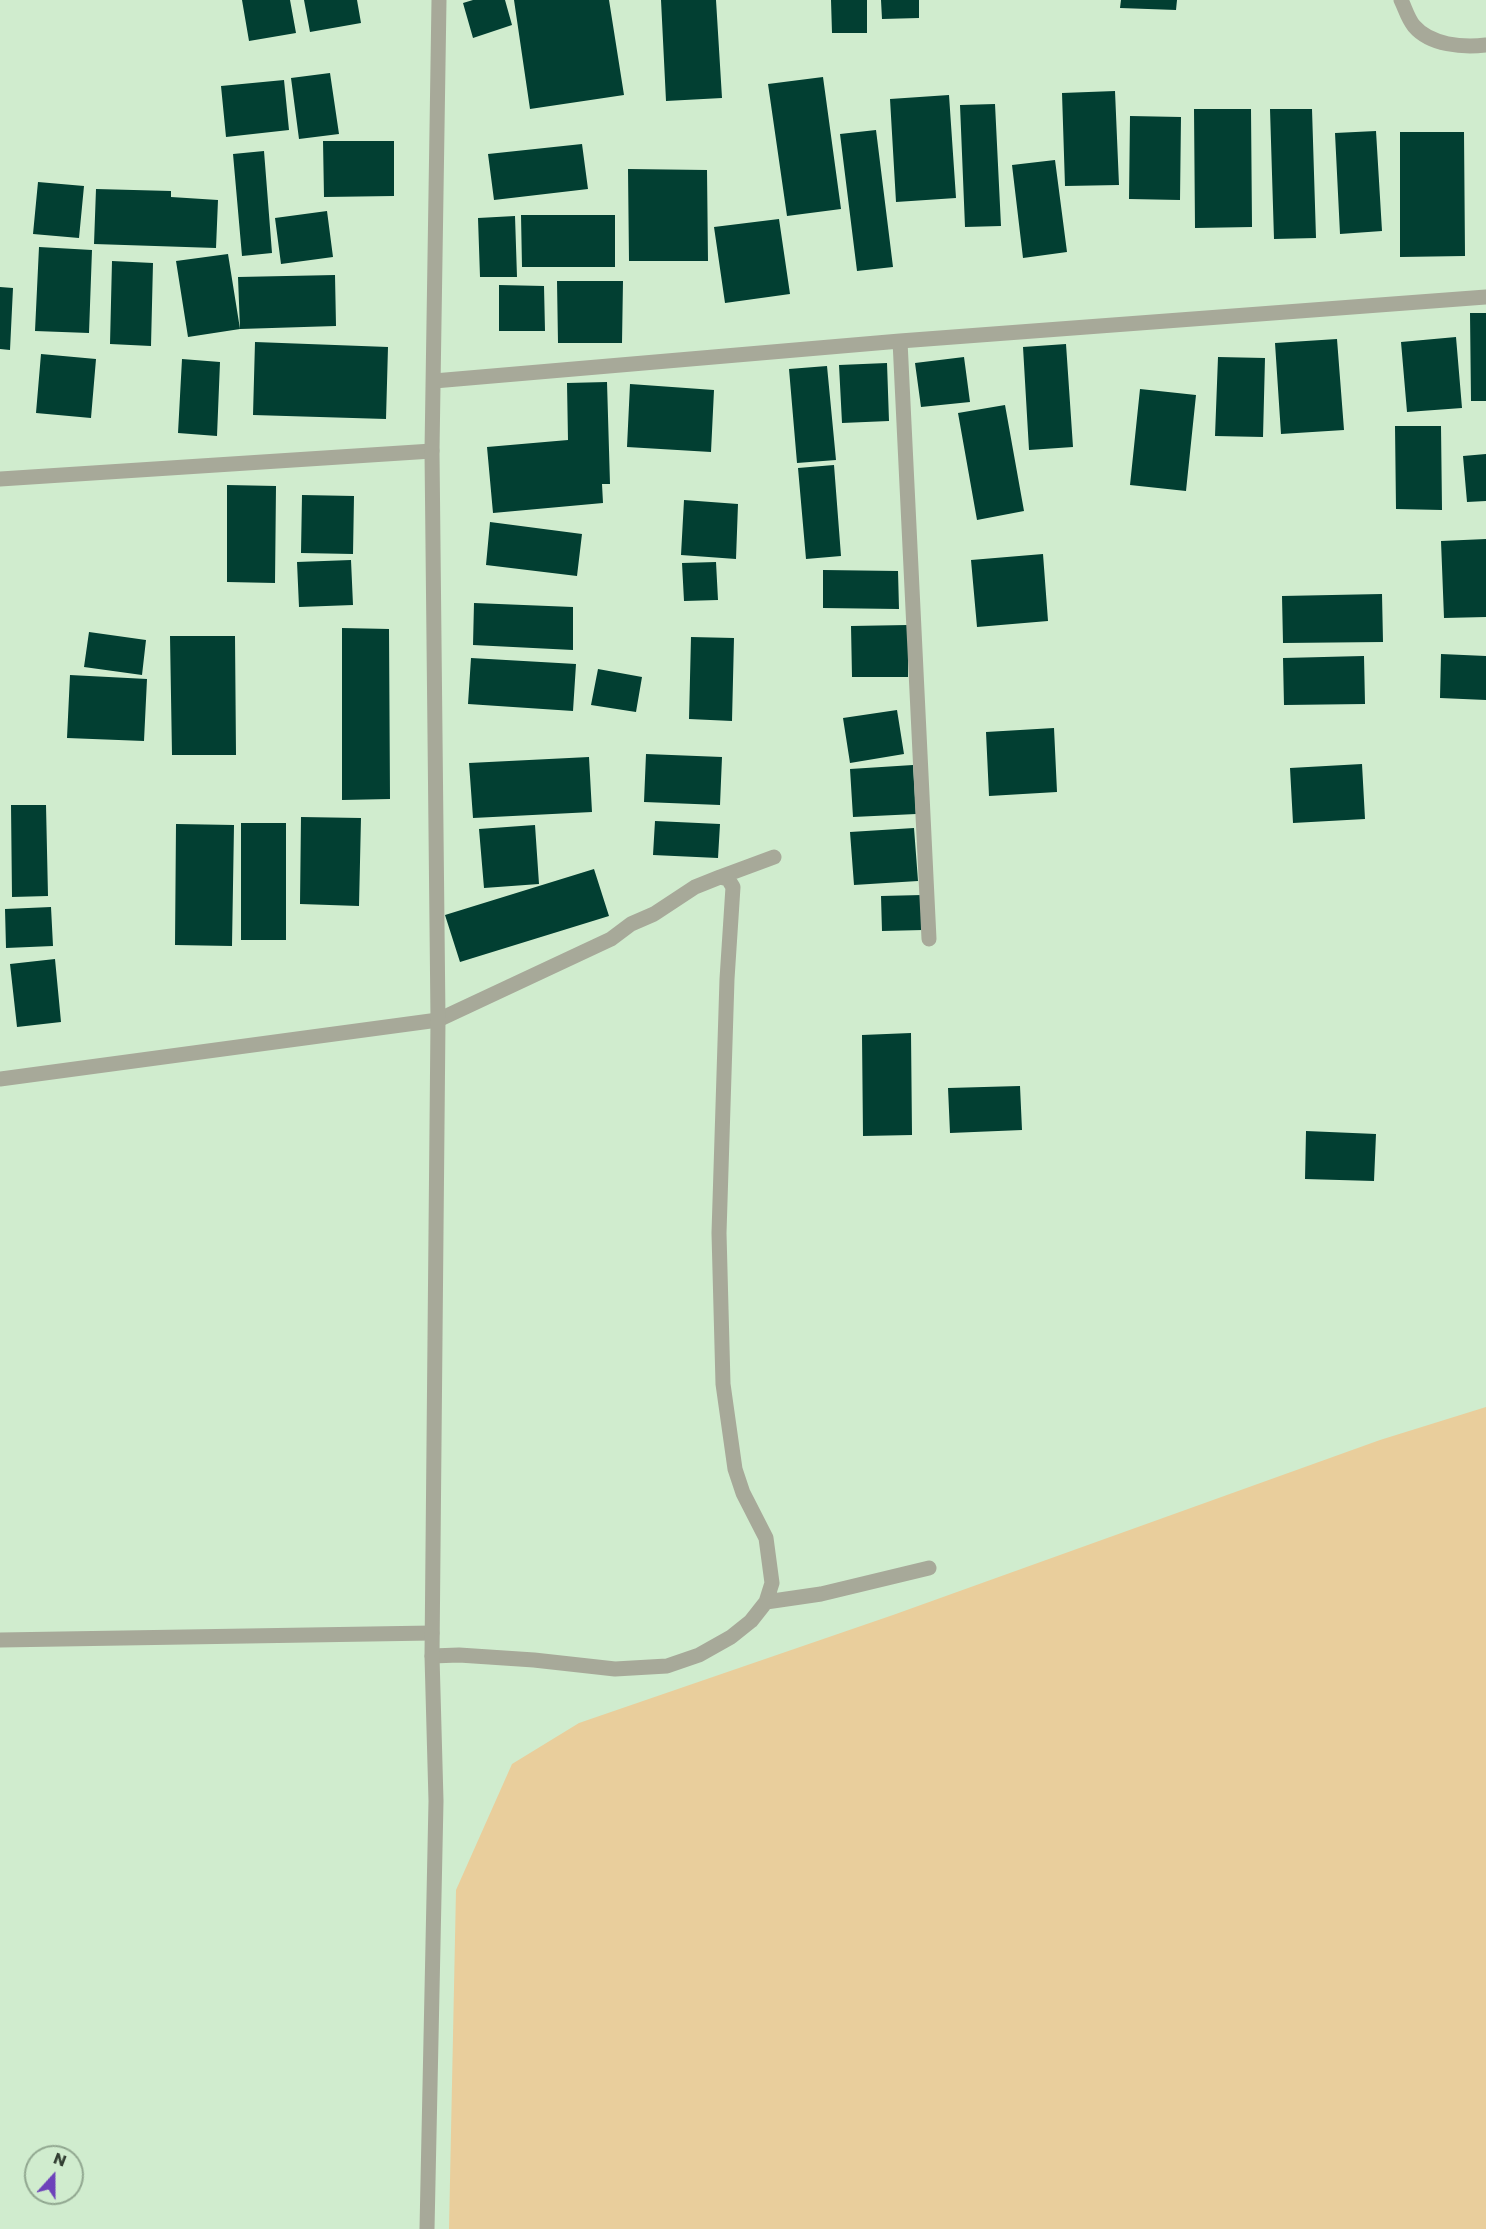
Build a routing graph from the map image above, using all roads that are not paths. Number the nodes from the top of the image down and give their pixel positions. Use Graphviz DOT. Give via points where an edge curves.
graph roads {
  1 [pos="439,0"];
  2 [pos="1401,0"];
  3 [pos="1486,45"];
  4 [pos="1486,297"];
  5 [pos="900,341"];
  6 [pos="434,381"];
  7 [pos="432,451"];
  8 [pos="0,479"];
  9 [pos="774,857"];
  10 [pos="720,877"];
  11 [pos="928,939"];
  12 [pos="438,1020"];
  13 [pos="0,1079"];
  14 [pos="929,1568"];
  15 [pos="766,1602"];
  16 [pos="432,1633"];
  17 [pos="0,1640"];
  18 [pos="432,1660"];
  19 [pos="427,2229"];
  1 -- 6 [label="street"];
  2 -- 3 [label="street" via="1413,25 1425,36 1446,43"];
  4 -- 5 [label="street"];
  5 -- 6 [label="street"];
  5 -- 11 [label="street"];
  6 -- 7 [label="street"];
  7 -- 8 [label="street"];
  7 -- 12 [label="street"];
  9 -- 10 [label="street"];
  10 -- 12 [label="street" via="695,887 611,939"];
  10 -- 15 [label="street" via="728,879 733,887 718,1233 723,1384 735,1469 766,1538 772,1583"];
  12 -- 13 [label="street"];
  12 -- 16 [label="street"];
  14 -- 15 [label="street" via="821,1594"];
  15 -- 18 [label="street" via="732,1637 667,1666 615,1669 459,1655"];
  16 -- 17 [label="street"];
  16 -- 18 [label="street"];
  18 -- 19 [label="street" via="436,1801"];
}
